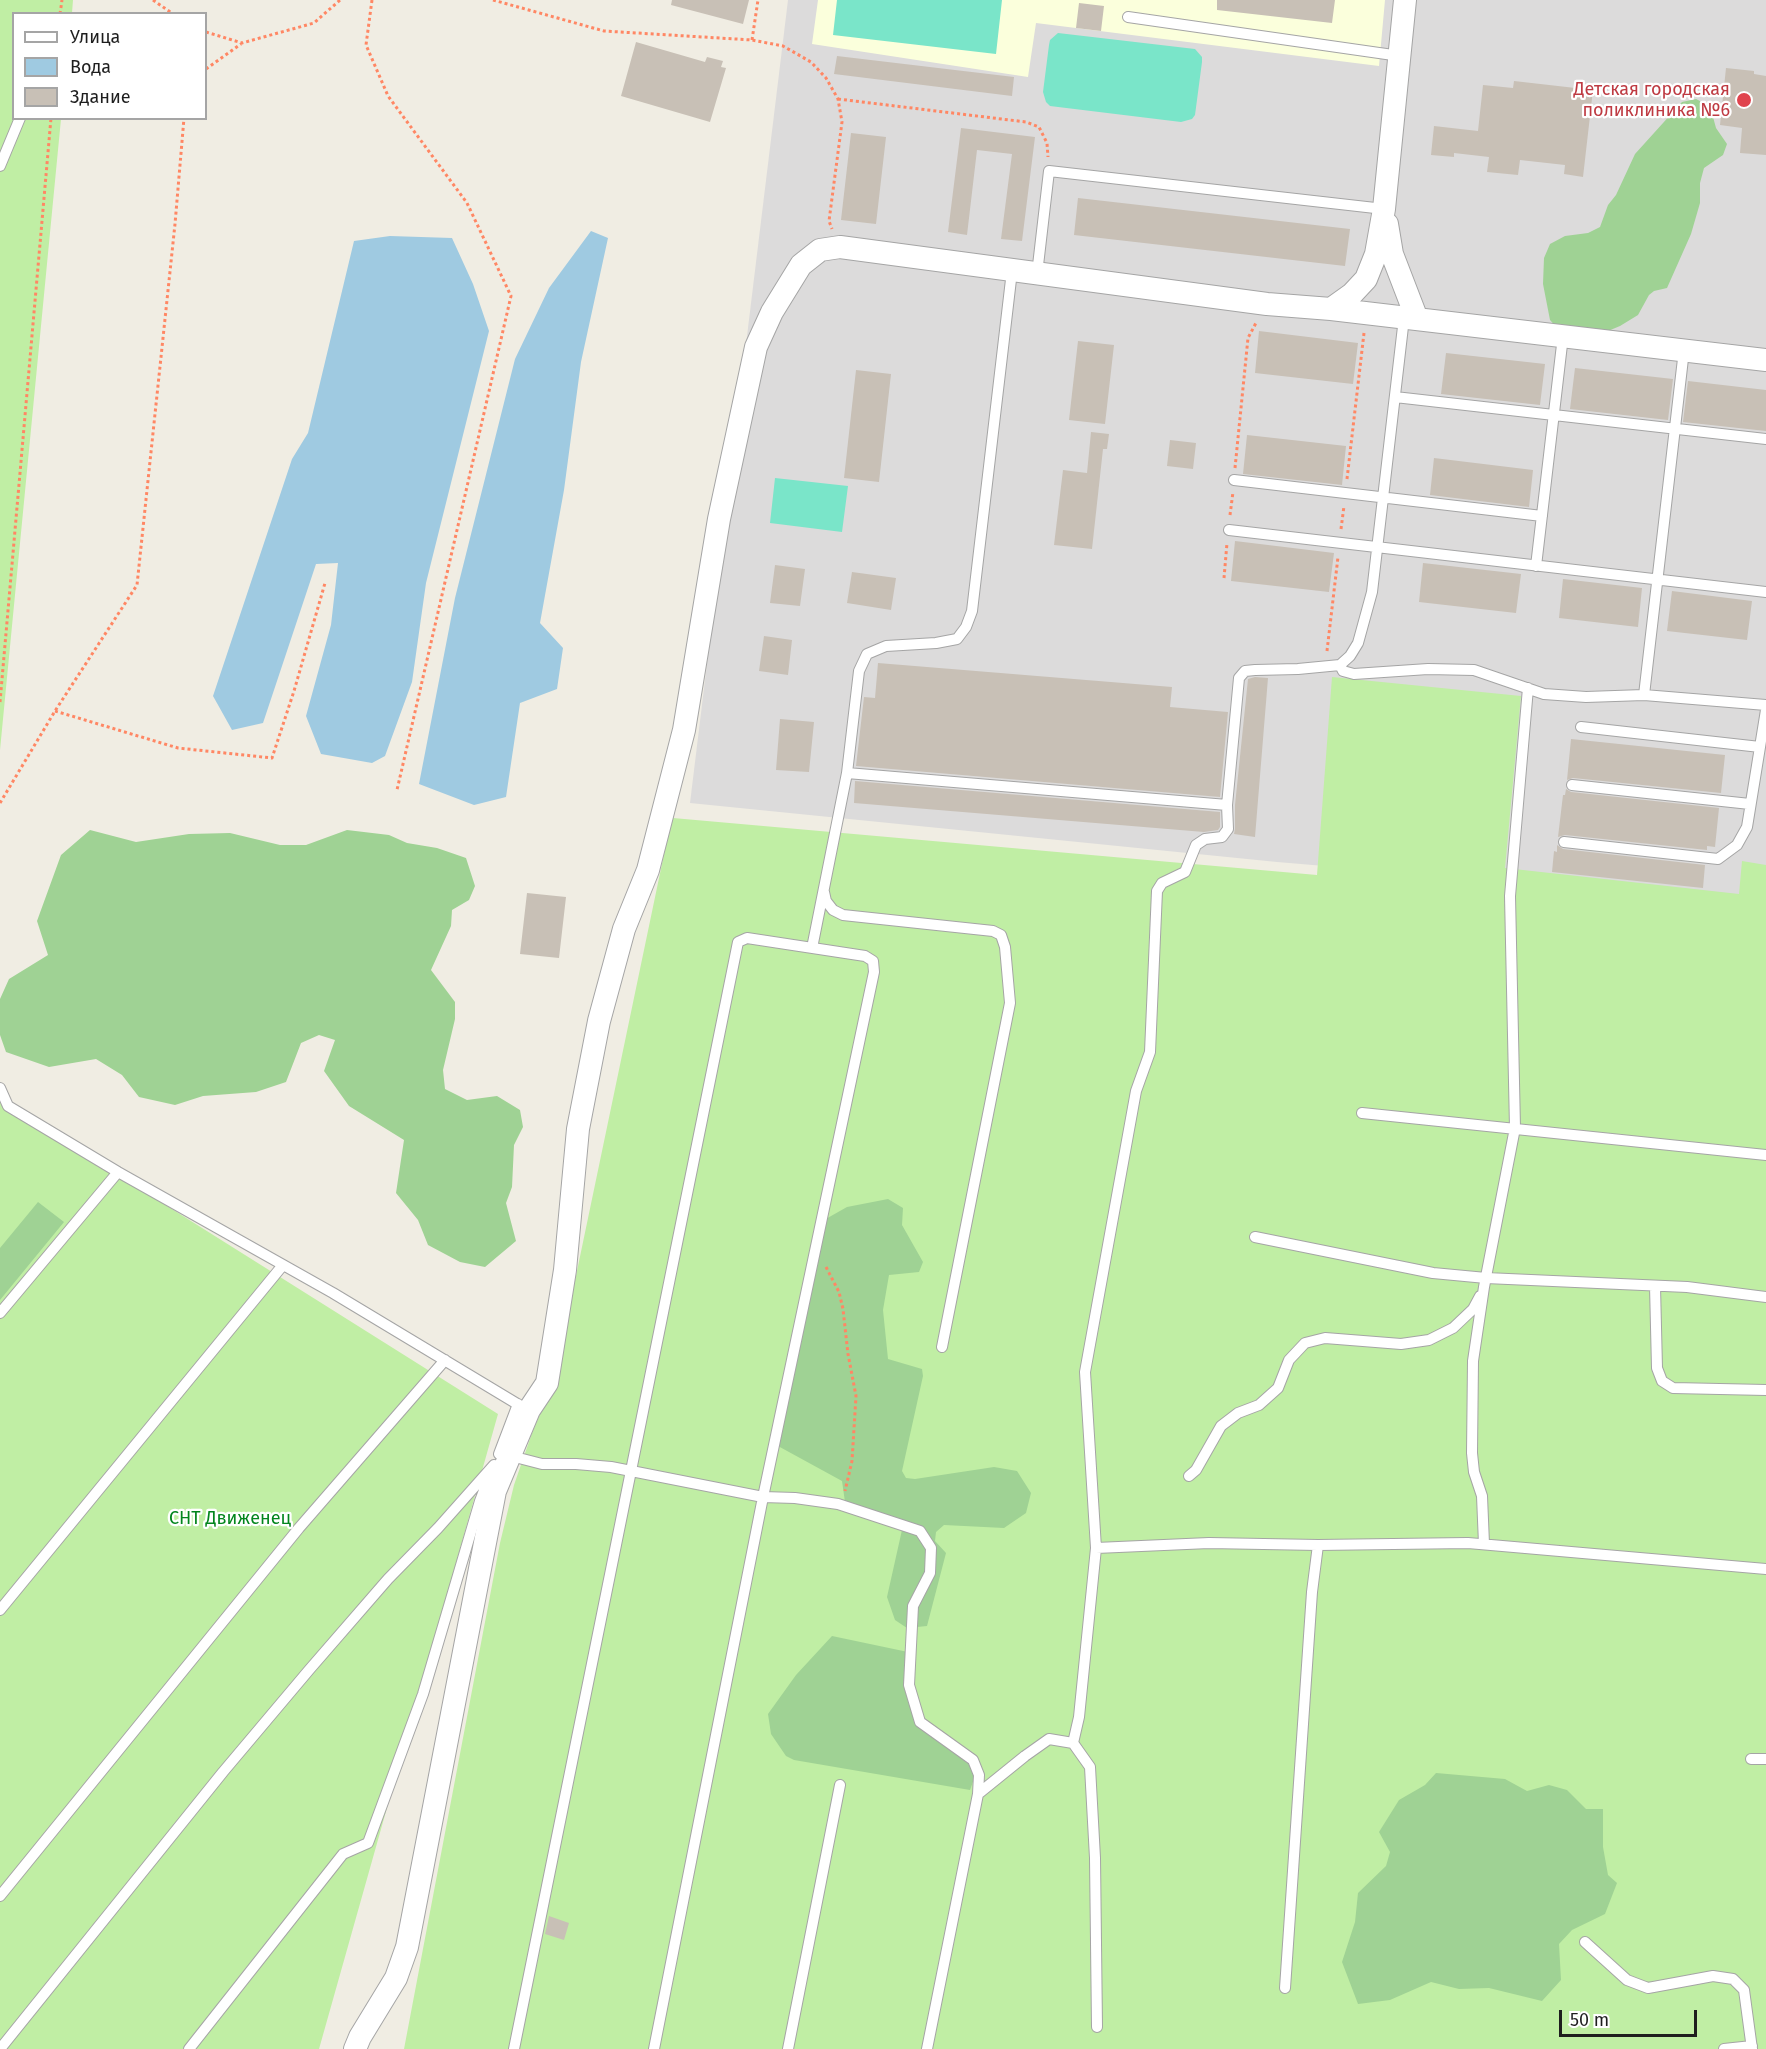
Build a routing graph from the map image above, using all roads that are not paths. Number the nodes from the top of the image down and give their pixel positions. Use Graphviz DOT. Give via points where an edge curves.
graph roads {
  1 [pos="1405,0"];
  2 [pos="1128,17"];
  3 [pos="1400,56"];
  4 [pos="19,120"];
  5 [pos="0,166"];
  6 [pos="1384,209"];
  7 [pos="1012,271"];
  8 [pos="1037,274"];
  9 [pos="1331,309"];
  10 [pos="1411,318"];
  11 [pos="1563,336"];
  12 [pos="1684,350"];
  13 [pos="1766,360"];
  14 [pos="1395,397"];
  15 [pos="1554,415"];
  16 [pos="1675,429"];
  17 [pos="1766,439"];
  18 [pos="1234,480"];
  19 [pos="1383,498"];
  20 [pos="1542,516"];
  21 [pos="1229,531"];
  22 [pos="1377,548"];
  23 [pos="1536,566"];
  24 [pos="1657,580"];
  25 [pos="1766,592"];
  26 [pos="1340,665"];
  27 [pos="1528,688"];
  28 [pos="1644,694"];
  29 [pos="1766,705"];
  30 [pos="1766,710"];
  31 [pos="1581,727"];
  32 [pos="1760,747"];
  33 [pos="847,773"];
  34 [pos="1572,785"];
  35 [pos="1227,804"];
  36 [pos="1750,804"];
  37 [pos="1564,842"];
  38 [pos="824,891"];
  39 [pos="812,948"];
  40 [pos="0,1088"];
  41 [pos="4,1108"];
  42 [pos="1362,1113"];
  43 [pos="1515,1128"];
  44 [pos="1766,1155"];
  45 [pos="118,1172"];
  46 [pos="1255,1237"];
  47 [pos="283,1265"];
  48 [pos="1485,1283"];
  49 [pos="1655,1286"];
  50 [pos="1766,1297"];
  51 [pos="0,1313"];
  52 [pos="942,1347"];
  53 [pos="445,1360"];
  54 [pos="1766,1390"];
  55 [pos="524,1407"];
  56 [pos="503,1461"];
  57 [pos="630,1471"];
  58 [pos="1189,1476"];
  59 [pos="763,1497"];
  60 [pos="1484,1544"];
  61 [pos="1318,1545"];
  62 [pos="1096,1548"];
  63 [pos="1766,1569"];
  64 [pos="0,1610"];
  65 [pos="1073,1743"];
  66 [pos="1751,1759"];
  67 [pos="1766,1759"];
  68 [pos="840,1785"];
  69 [pos="978,1794"];
  70 [pos="0,1896"];
  71 [pos="1585,1942"];
  72 [pos="1285,1988"];
  73 [pos="1097,2027"];
  74 [pos="1752,2047"];
  75 [pos="0,2049"];
  76 [pos="189,2049"];
  77 [pos="355,2049"];
  78 [pos="514,2049"];
  79 [pos="654,2049"];
  80 [pos="788,2049"];
  81 [pos="927,2049"];
  82 [pos="1724,2049"];
  1 -- 3 [label="street"];
  2 -- 3 [label="lane"];
  3 -- 6 [label="street"];
  4 -- 5 [label="lane"];
  6 -- 8 [label="lane" via="1049,171"];
  6 -- 9 [label="street" via="1376,254 1366,279"];
  6 -- 10 [label="street" via="1392,254"];
  7 -- 8 [label="street"];
  7 -- 33 [label="lane" via="972,611 957,639 886,646 867,654 859,671"];
  7 -- 55 [label="street" via="840,247 820,250 801,265 756,347 719,519 684,730 648,870 624,929 599,1021 578,1129 566,1270 547,1383"];
  8 -- 9 [label="street"];
  9 -- 10 [label="street"];
  10 -- 11 [label="street"];
  10 -- 14 [label="lane"];
  11 -- 12 [label="street"];
  11 -- 15 [label="lane"];
  12 -- 13 [label="street"];
  12 -- 16 [label="lane"];
  14 -- 15 [label="lane"];
  14 -- 19 [label="lane"];
  15 -- 16 [label="lane"];
  15 -- 20 [label="lane"];
  16 -- 17 [label="lane"];
  16 -- 24 [label="lane"];
  18 -- 19 [label="lane"];
  19 -- 20 [label="lane"];
  19 -- 22 [label="lane"];
  20 -- 23 [label="lane"];
  21 -- 22 [label="lane"];
  22 -- 23 [label="lane"];
  22 -- 26 [label="lane" via="1372,592 1358,644"];
  23 -- 24 [label="lane"];
  24 -- 25 [label="lane"];
  24 -- 28 [label="lane"];
  26 -- 27 [label="lane" via="1343,671 1354,675 1474,670"];
  26 -- 35 [label="lane" via="1245,671 1239,678"];
  27 -- 28 [label="lane" via="1586,697"];
  27 -- 43 [label="lane" via="1510,896"];
  28 -- 29 [label="lane"];
  30 -- 32 [label="lane"];
  31 -- 32 [label="lane"];
  32 -- 36 [label="lane"];
  33 -- 35 [label="lane"];
  33 -- 38 [label="lane"];
  34 -- 36 [label="lane"];
  35 -- 62 [label="lane" via="1228,829 1222,837 1197,844 1185,872 1162,883 1157,891 1150,1052 1136,1091 1085,1372"];
  36 -- 37 [label="lane" via="1747,827 1737,845 1718,859"];
  38 -- 39 [label="lane"];
  38 -- 52 [label="lane" via="826,901 843,915 993,931 1000,935 1005,947 1010,1003"];
  39 -- 57 [label="lane" via="747,938 738,942"];
  39 -- 59 [label="lane" via="865,956 873,961 874,972"];
  40 -- 41 [label="lane"];
  41 -- 45 [label="lane"];
  42 -- 43 [label="lane"];
  43 -- 44 [label="lane"];
  43 -- 48 [label="lane"];
  45 -- 47 [label="lane"];
  45 -- 51 [label="lane"];
  46 -- 48 [label="lane"];
  47 -- 53 [label="lane"];
  47 -- 64 [label="lane"];
  48 -- 49 [label="lane"];
  48 -- 58 [label="lane" via="1473,1309 1453,1328 1429,1340 1401,1344 1325,1338 1305,1343 1289,1360 1278,1388 1259,1405 1238,1413 1221,1426"];
  48 -- 60 [label="lane" via="1473,1361 1472,1453 1482,1496"];
  49 -- 50 [label="lane"];
  49 -- 54 [label="lane" via="1657,1368 1662,1381 1672,1388"];
  53 -- 55 [label="lane"];
  53 -- 70 [label="lane" via="299,1528"];
  55 -- 56 [label="street"];
  56 -- 57 [label="lane"];
  56 -- 75 [label="lane" via="388,1579 309,1670"];
  56 -- 76 [label="lane" via="480,1501 423,1694 368,1843 343,1854"];
  56 -- 77 [label="street" via="407,1947 396,1978"];
  57 -- 59 [label="lane"];
  57 -- 78 [label="lane"];
  59 -- 69 [label="lane" via="838,1504 920,1531 931,1548 930,1574 913,1606 909,1685 920,1722 973,1760 979,1775"];
  59 -- 79 [label="lane"];
  60 -- 61 [label="lane"];
  60 -- 63 [label="lane"];
  61 -- 62 [label="lane" via="1209,1543"];
  61 -- 72 [label="lane"];
  62 -- 65 [label="lane"];
  65 -- 69 [label="lane" via="1049,1739"];
  65 -- 73 [label="lane" via="1090,1767"];
  66 -- 67 [label="lane"];
  68 -- 80 [label="lane"];
  69 -- 81 [label="lane"];
  71 -- 74 [label="lane" via="1627,1980 1648,1988 1713,1976 1733,1978 1744,1990"];
  74 -- 82 [label="lane"];
}
